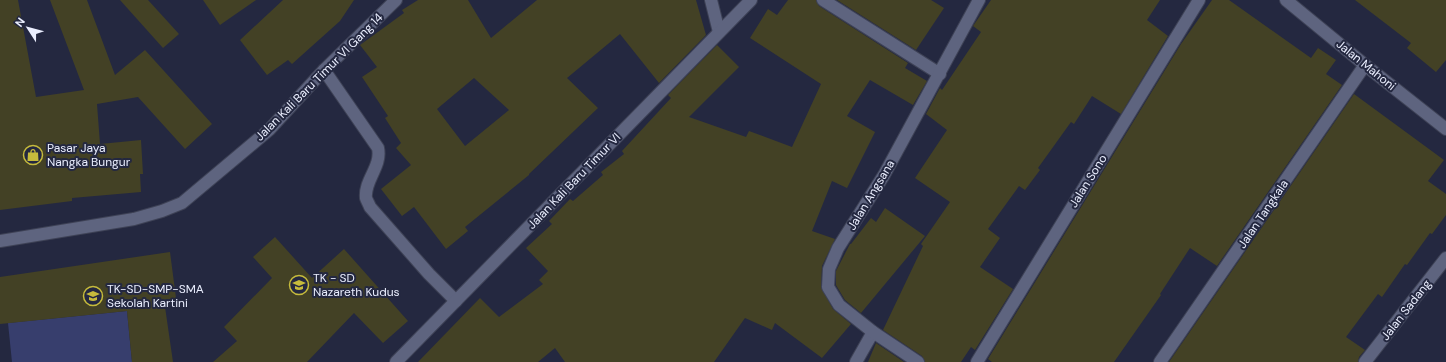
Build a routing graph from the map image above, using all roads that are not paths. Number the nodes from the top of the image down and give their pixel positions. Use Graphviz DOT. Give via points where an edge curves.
graph roads {
  1 [pos="396,0"];
  2 [pos="711,0"];
  3 [pos="751,0"];
  4 [pos="823,0"];
  5 [pos="979,0"];
  6 [pos="1199,0"];
  7 [pos="1286,0"];
  8 [pos="719,32"];
  9 [pos="1365,65"];
  10 [pos="324,70"];
  11 [pos="940,74"];
  12 [pos="1446,129"];
  13 [pos="0,241"];
  14 [pos="1446,258"];
  15 [pos="456,302"];
  16 [pos="873,332"];
  17 [pos="396,362"];
  18 [pos="856,362"];
  19 [pos="918,362"];
  20 [pos="976,362"];
  21 [pos="1160,362"];
  22 [pos="1365,362"];
  1 -- 10 [label="street, Jalan Kali Baru Timur VI Gang 14"];
  2 -- 8 [label="street"];
  3 -- 8 [label="street, Jalan Kali Baru Timur VI"];
  4 -- 11 [label="street"];
  5 -- 11 [label="street, Jalan Angsana"];
  6 -- 20 [label="street, Jalan Sono"];
  7 -- 9 [label="street, Jalan Mahoni"];
  8 -- 15 [label="street, Jalan Kali Baru Timur VI"];
  9 -- 12 [label="street, Jalan Mahoni"];
  9 -- 21 [label="street, Jalan Tangkala"];
  10 -- 13 [label="street, Jalan Kali Baru Timur VI Gang 14" via="269,130 182,203 134,219"];
  10 -- 15 [label="street" via="378,148 378,163 367,187 366,198 370,207"];
  11 -- 16 [label="street, Jalan Angsana" via="828,269 828,287 839,305"];
  14 -- 22 [label="street, Jalan Sadang"];
  15 -- 17 [label="street, Jalan Kali Baru Timur VI"];
  16 -- 18 [label="street"];
  16 -- 19 [label="street, Jalan Angsana"];
}
